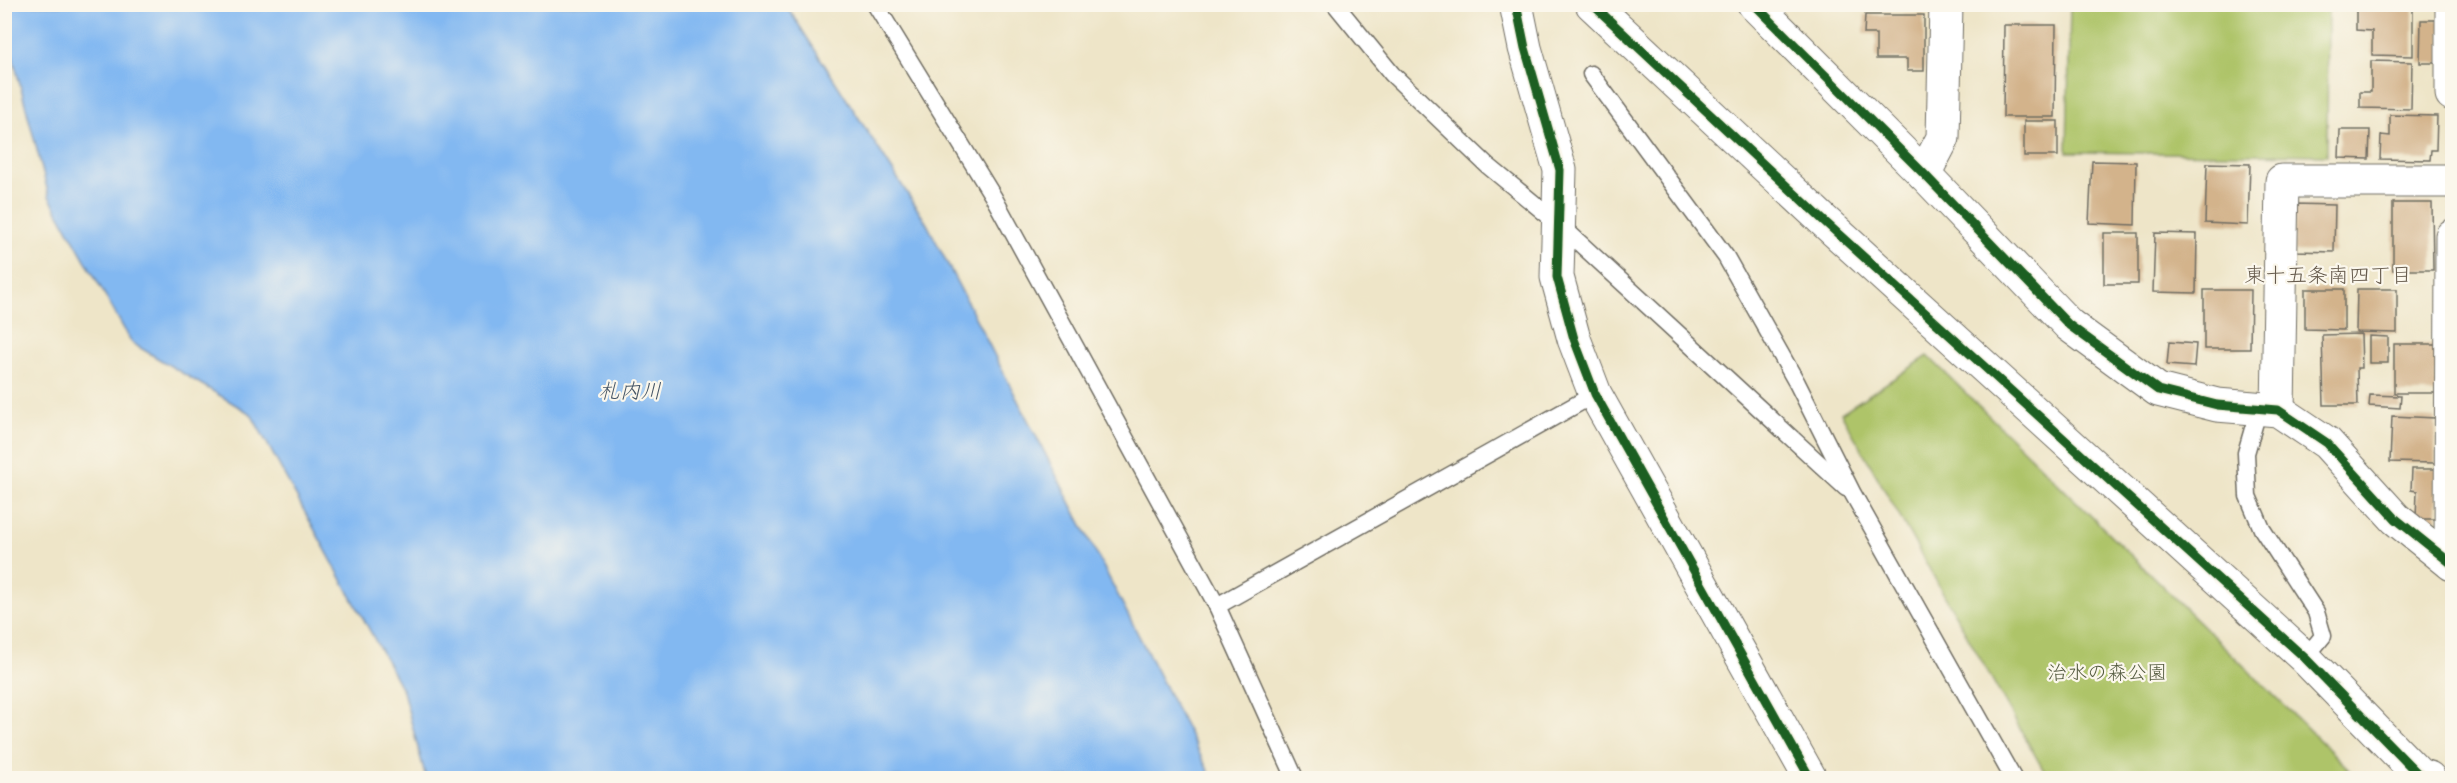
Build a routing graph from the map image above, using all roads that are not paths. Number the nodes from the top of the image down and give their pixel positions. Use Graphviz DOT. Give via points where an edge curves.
graph roads {
  1 [pos="875,4"];
  2 [pos="1335,4"];
  3 [pos="1516,4"];
  4 [pos="1592,4"];
  5 [pos="1754,4"];
  6 [pos="1946,4"];
  7 [pos="2452,4"];
  8 [pos="1591,74"];
  9 [pos="2452,94"];
  10 [pos="1924,174"];
  11 [pos="2452,181"];
  12 [pos="1560,225"];
  13 [pos="2452,236"];
  14 [pos="1595,394"];
  15 [pos="2269,409"];
  16 [pos="1853,494"];
  17 [pos="2452,563"];
  18 [pos="1217,606"];
  19 [pos="2305,658"];
  20 [pos="1295,778"];
  21 [pos="1810,778"];
  22 [pos="2013,778"];
  23 [pos="2429,778"];
  1 -- 18 [label="lane" via="994,198"];
  2 -- 12 [label="lane" via="1392,74 1487,165"];
  3 -- 12 [label="street" via="1560,170"];
  4 -- 19 [label="street" via="1824,221"];
  5 -- 10 [label="street"];
  6 -- 10 [label="street" via="1943,138"];
  7 -- 9 [label="street"];
  8 -- 16 [label="lane" via="1726,257 1797,383"];
  10 -- 15 [label="street" via="2069,325 2157,390 2217,405"];
  11 -- 15 [label="street" via="2282,181"];
  12 -- 14 [label="street" via="1557,277"];
  12 -- 16 [label="lane"];
  13 -- 17 [label="street"];
  14 -- 18 [label="lane"];
  14 -- 21 [label="street"];
  15 -- 17 [label="street" via="2327,443 2396,519"];
  15 -- 19 [label="lane" via="2246,453 2248,496 2262,529 2316,612 2323,636"];
  16 -- 22 [label="lane"];
  18 -- 20 [label="lane"];
  19 -- 23 [label="street" via="2419,775"];
}
